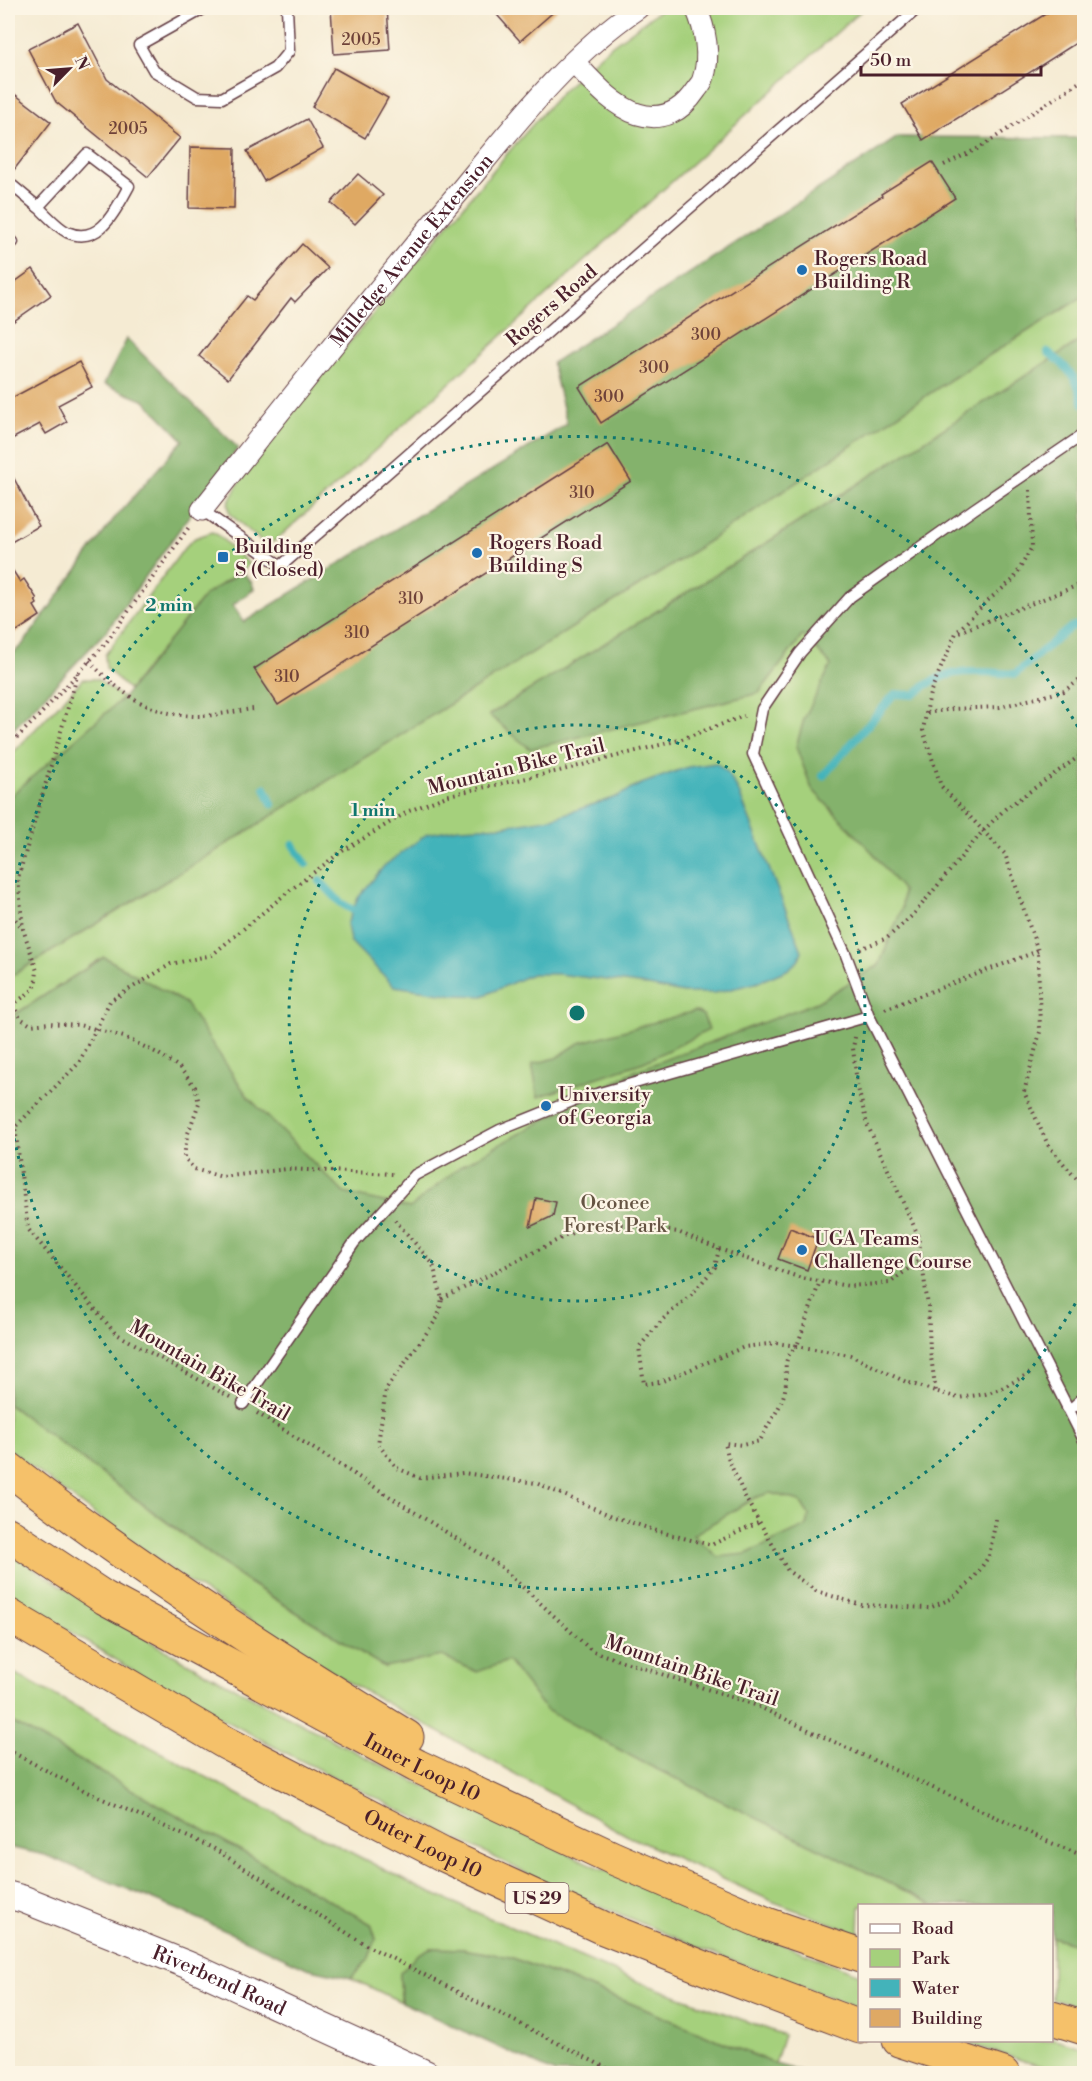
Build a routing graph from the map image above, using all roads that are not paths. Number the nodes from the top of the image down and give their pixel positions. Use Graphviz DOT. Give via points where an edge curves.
graph roads {
  1 [pos="205,8"];
  2 [pos="287,8"];
  3 [pos="638,8"];
  4 [pos="696,8"];
  5 [pos="918,8"];
  6 [pos="574,62"];
  7 [pos="8,182"];
  8 [pos="39,207"];
  9 [pos="1084,434"];
  10 [pos="202,510"];
  11 [pos="869,1016"];
  12 [pos="1084,1397"];
  13 [pos="243,1404"];
  14 [pos="1067,1408"];
  15 [pos="1084,1440"];
  16 [pos="8,1468"];
  17 [pos="8,1534"];
  18 [pos="8,1615"];
  19 [pos="613,1858"];
  20 [pos="8,1895"];
  21 [pos="858,1955"];
  22 [pos="1053,2018"];
  23 [pos="858,2025"];
  24 [pos="1084,2028"];
  25 [pos="905,2042"];
  26 [pos="426,2073"];
  27 [pos="1003,2073"];
  1 -- 2 [label="lane" via="139,45 154,71 197,97 222,98 274,68 289,51"];
  3 -- 6 [label="street, Milledge Avenue Extension" via="609,27"];
  4 -- 6 [label="street" via="703,23 707,58 703,80 676,112 657,118 637,114 620,105"];
  5 -- 10 [label="lane, Rogers Road" via="280,566"];
  6 -- 10 [label="street, Milledge Avenue Extension" via="532,104 405,256"];
  7 -- 8 [label="lane"];
  8 -- 8 [label="lane" via="65,232 80,236 93,233 111,217 129,186 87,154"];
  9 -- 11 [label="lane" via="850,597 800,653 762,709 753,754 846,955"];
  11 -- 13 [label="lane" via="572,1101 500,1130 415,1174 354,1243"];
  11 -- 14 [label="lane"];
  12 -- 14 [label="lane"];
  14 -- 15 [label="lane"];
  16 -- 19 [label="highway" via="173,1587 330,1690"];
  17 -- 19 [label="highway, Inner Loop 10" via="105,1598 407,1761"];
  18 -- 23 [label="highway, Outer Loop 10 / US 29" via="226,1743 442,1854 601,1927"];
  19 -- 21 [label="highway, Inner Loop 10" via="767,1924"];
  20 -- 26 [label="street, Riverbend Road" via="188,1965"];
  22 -- 24 [label="highway"];
  25 -- 27 [label="highway"];
}
